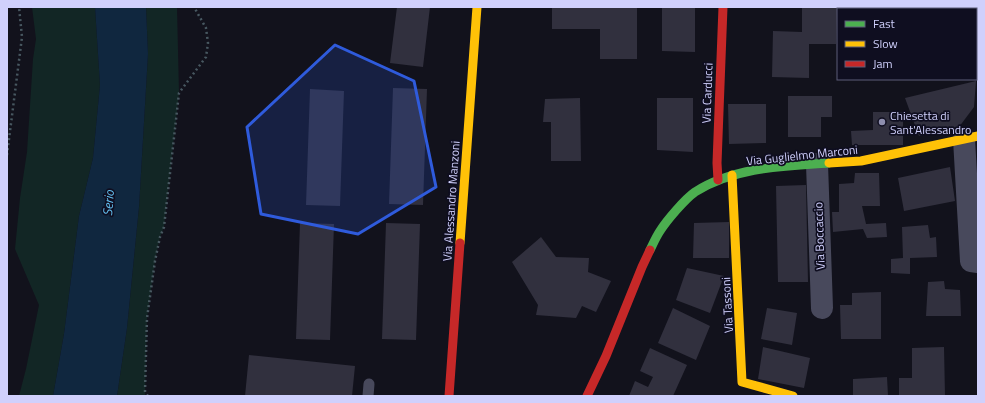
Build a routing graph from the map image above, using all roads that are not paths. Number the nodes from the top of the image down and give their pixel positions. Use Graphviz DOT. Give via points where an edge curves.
graph roads {
  1 [pos="477,7"];
  2 [pos="723,7"];
  3 [pos="971,138"];
  4 [pos="816,164"];
  5 [pos="732,175"];
  6 [pos="718,180"];
  7 [pos="978,262"];
  8 [pos="822,308"];
  9 [pos="369,384"];
  10 [pos="368,396"];
  11 [pos="449,396"];
  12 [pos="587,396"];
  13 [pos="793,396"];
  1 -- 11 [label="street, Via Alessandro Manzoni"];
  2 -- 6 [label="street, Via Carducci" via="717,140"];
  3 -- 4 [label="street, Via Guglielmo Marconi" via="861,161"];
  3 -- 7 [label="street" via="971,261"];
  4 -- 5 [label="street, Via Guglielmo Marconi" via="762,169"];
  4 -- 8 [label="street, Via Boccaccio"];
  5 -- 6 [label="street, Via Guglielmo Marconi"];
  5 -- 13 [label="street, Via Tassoni" via="742,382"];
  6 -- 12 [label="street, Via Guglielmo Marconi" via="694,193 660,231"];
  9 -- 10 [label="lane"];
}
